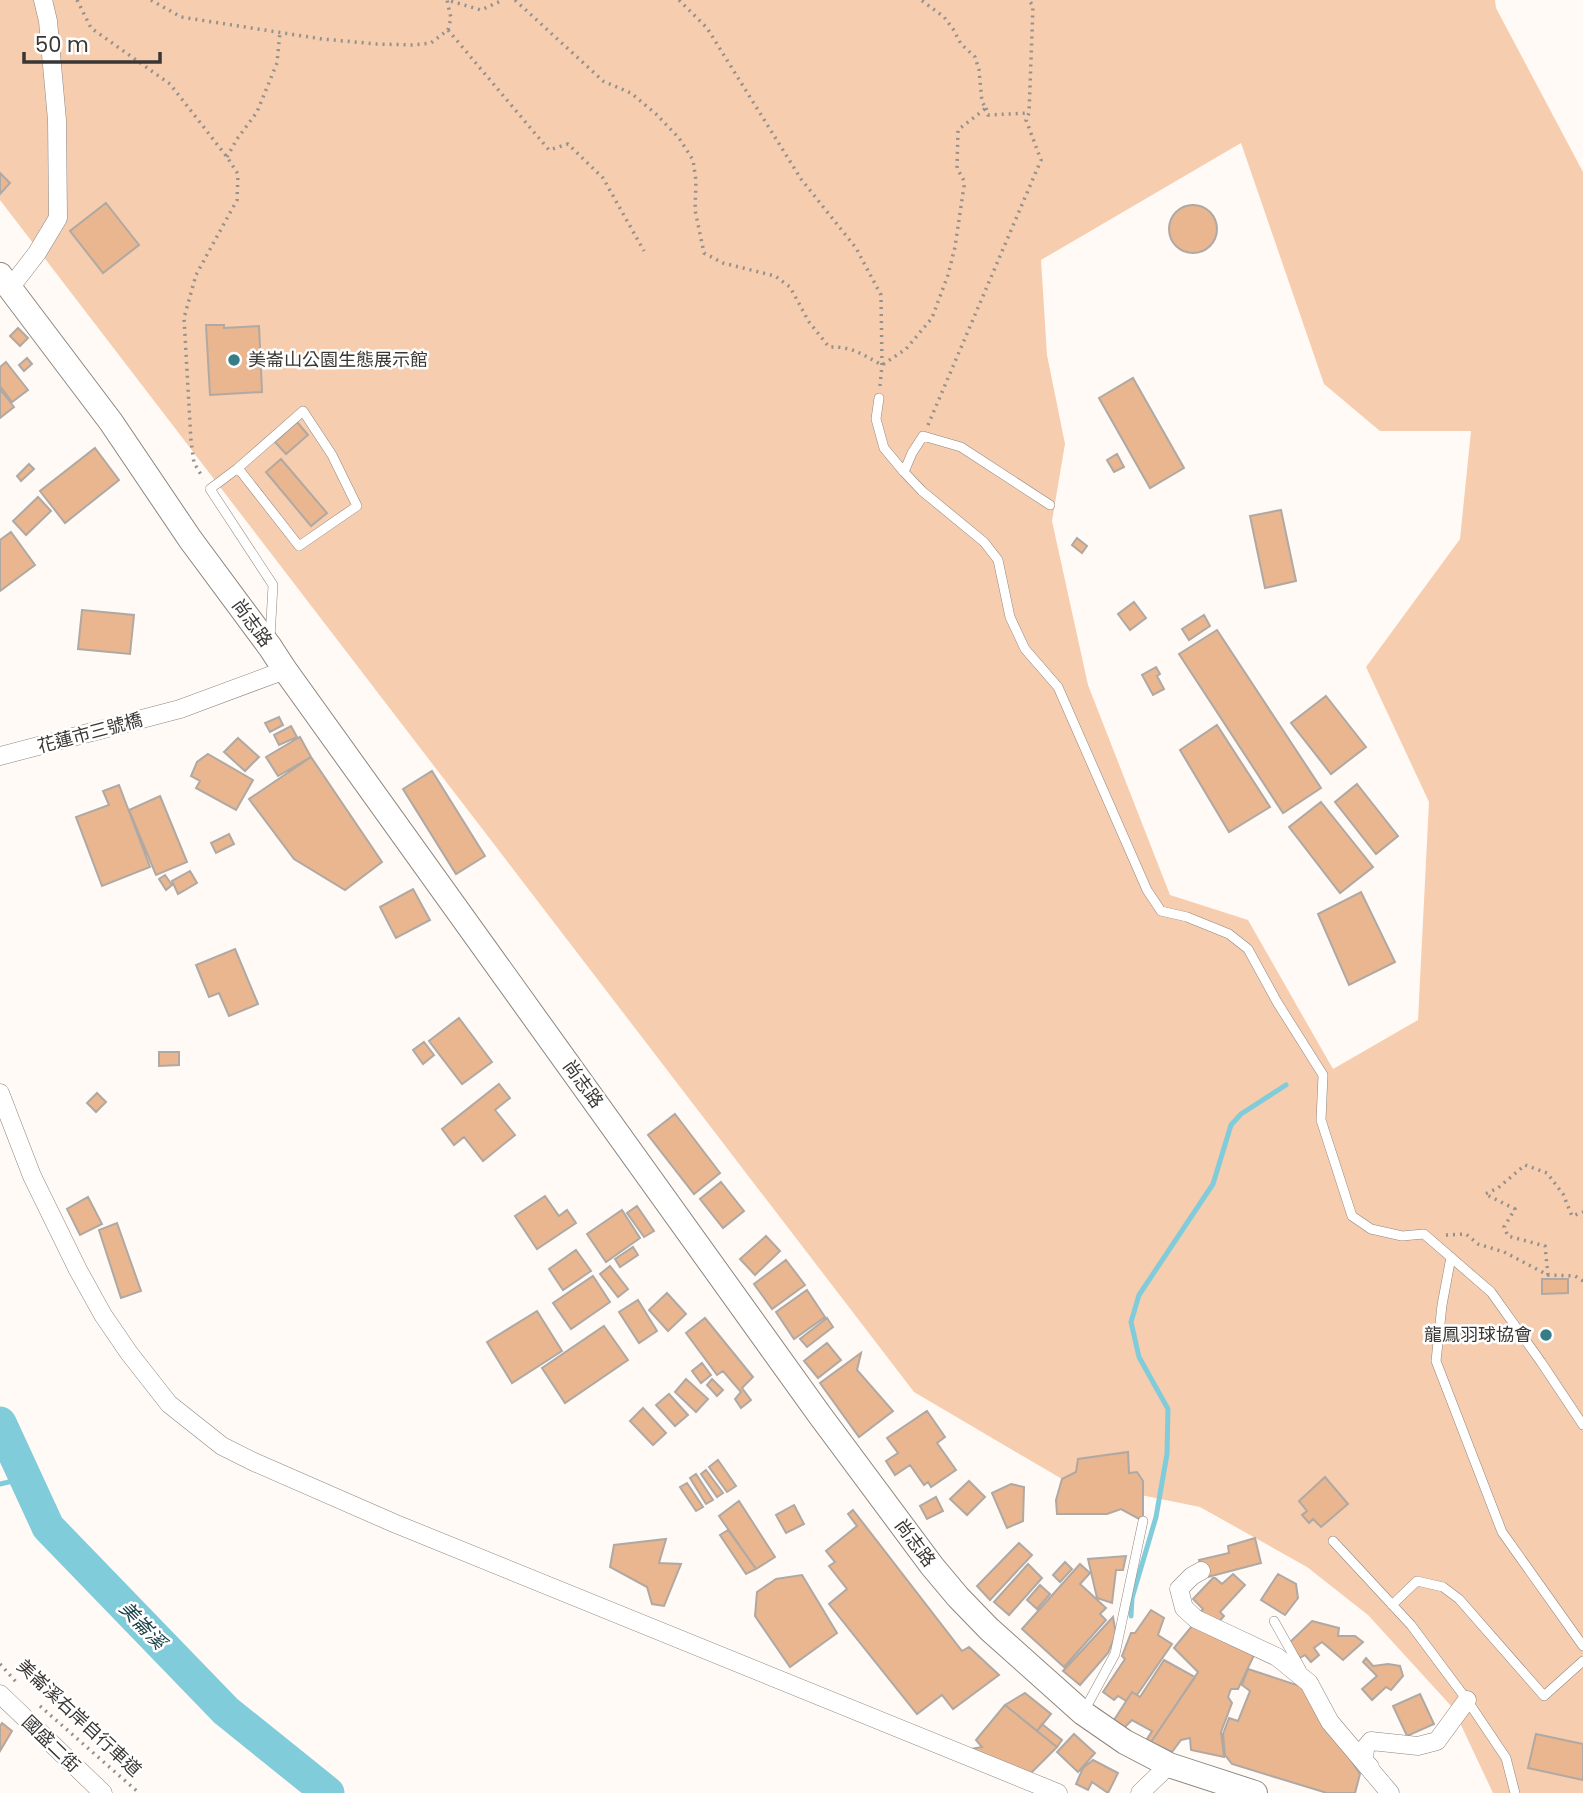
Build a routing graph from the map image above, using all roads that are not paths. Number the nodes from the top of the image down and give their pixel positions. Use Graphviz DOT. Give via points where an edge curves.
graph roads {
  1 [pos="43,0"];
  2 [pos="5,281"];
  3 [pos="879,398"];
  4 [pos="238,468"];
  5 [pos="904,472"];
  6 [pos="1050,505"];
  7 [pos="270,647"];
  8 [pos="285,670"];
  9 [pos="0,756"];
  10 [pos="0,1093"];
  11 [pos="1451,1257"];
  12 [pos="1583,1425"];
  13 [pos="1143,1521"];
  14 [pos="1333,1541"];
  15 [pos="1200,1571"];
  16 [pos="1392,1605"];
  17 [pos="1273,1621"];
  18 [pos="1583,1646"];
  19 [pos="1583,1661"];
  20 [pos="1308,1683"];
  21 [pos="0,1694"];
  22 [pos="1467,1700"];
  23 [pos="1083,1713"];
  24 [pos="1364,1761"];
  25 [pos="1169,1765"];
  26 [pos="93,1789"];
  27 [pos="1058,1793"];
  28 [pos="1140,1793"];
  29 [pos="1255,1793"];
  30 [pos="1392,1793"];
  31 [pos="1515,1793"];
  1 -- 2 [label="street" via="57,120 58,218 37,253"];
  2 -- 7 [label="street, 尚志路"];
  3 -- 5 [label="lane" via="876,419 884,448"];
  4 -- 4 [label="lane" via="299,546 357,506 303,411"];
  4 -- 7 [label="lane" via="210,489 273,584"];
  5 -- 6 [label="lane" via="923,436 961,447"];
  5 -- 11 [label="lane" via="984,542 998,560 1010,617 1025,649 1058,687 1147,890 1161,911 1229,934 1248,949 1323,1075 1321,1120 1352,1216 1371,1229 1402,1236 1424,1234"];
  7 -- 8 [label="street, 尚志路"];
  8 -- 9 [label="street, 花蓮市三號橋" via="180,709"];
  8 -- 23 [label="street, 尚志路" via="932,1566 989,1629"];
  10 -- 27 [label="street" via="32,1176 103,1315 169,1405 222,1446 396,1524"];
  11 -- 12 [label="lane" via="1490,1292"];
  11 -- 18 [label="lane" via="1436,1361 1502,1532"];
  13 -- 23 [label="lane" via="1115,1654"];
  14 -- 16 [label="lane"];
  15 -- 20 [label="street" via="1180,1589 1184,1608 1196,1619 1277,1657"];
  16 -- 19 [label="lane" via="1417,1581 1443,1587 1473,1613 1544,1696"];
  16 -- 22 [label="lane"];
  17 -- 20 [label="lane"];
  20 -- 24 [label="street" via="1330,1722"];
  21 -- 26 [label="street, 國盛二街"];
  22 -- 24 [label="street" via="1437,1741 1418,1745 1371,1741"];
  22 -- 31 [label="lane" via="1506,1758"];
  23 -- 25 [label="street, 尚志路"];
  24 -- 30 [label="street"];
  25 -- 28 [label="street"];
  25 -- 29 [label="street, 尚志路"];
}
